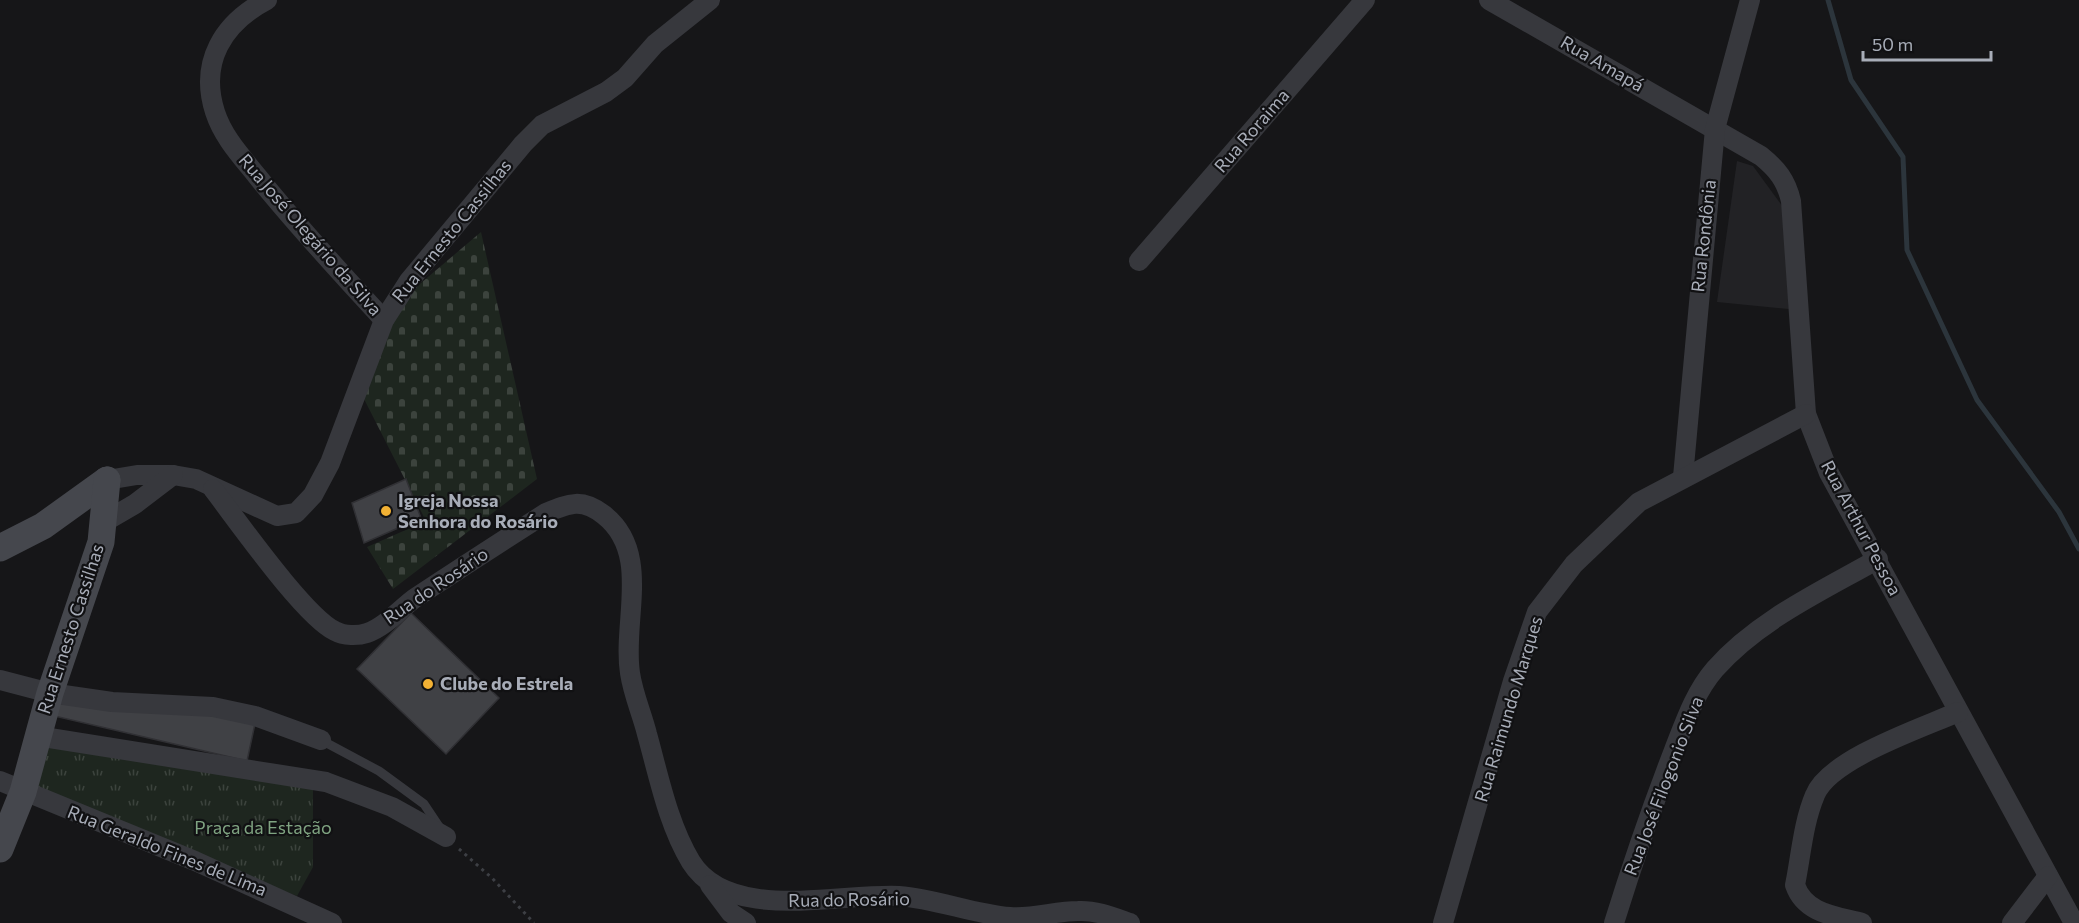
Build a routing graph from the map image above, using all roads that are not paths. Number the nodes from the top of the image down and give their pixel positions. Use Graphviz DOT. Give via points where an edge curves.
graph roads {
  1 [pos="267,0"];
  2 [pos="710,0"];
  3 [pos="1365,0"];
  4 [pos="1489,0"];
  5 [pos="1746,2"];
  6 [pos="1715,129"];
  7 [pos="1139,261"];
  8 [pos="384,320"];
  9 [pos="1806,414"];
  10 [pos="173,474"];
  11 [pos="1683,477"];
  12 [pos="107,480"];
  13 [pos="213,489"];
  14 [pos="104,522"];
  15 [pos="0,548"];
  16 [pos="1878,559"];
  17 [pos="0,680"];
  18 [pos="50,693"];
  19 [pos="1959,712"];
  20 [pos="37,736"];
  21 [pos="321,740"];
  22 [pos="11,787"];
  23 [pos="446,837"];
  24 [pos="0,849"];
  25 [pos="2048,876"];
  26 [pos="710,885"];
  27 [pos="332,923"];
  28 [pos="746,923"];
  29 [pos="1130,923"];
  30 [pos="1443,923"];
  31 [pos="1614,923"];
  32 [pos="1862,923"];
  33 [pos="2012,923"];
  34 [pos="2074,923"];
  1 -- 8 [label="street, Rua José Olegário da Silva" via="226,31 214,53 210,81 214,111 227,138 286,213"];
  2 -- 8 [label="street, Rua Ernesto Cassilhas" via="663,37 626,78 542,125 415,272"];
  3 -- 7 [label="street, Rua Roraima"];
  4 -- 6 [label="street, Rua Amapá"];
  5 -- 6 [label="street, Rua Rondônia"];
  6 -- 9 [label="street, Rua Arthur Pessoa" via="1761,156 1776,168 1787,185"];
  6 -- 11 [label="street, Rua Rondônia"];
  8 -- 13 [label="street, Rua Ernesto Cassilhas" via="330,463 313,495 296,513 277,516"];
  9 -- 11 [label="street, Rua Raimundo Marques"];
  9 -- 16 [label="street, Rua Arthur Pessoa" via="1829,473"];
  10 -- 12 [label="street, Rua Ernesto Cassilhas"];
  10 -- 13 [label="street, Rua Ernesto Cassilhas" via="196,479"];
  10 -- 14 [label="street, Rua Ernesto Cassilhas"];
  11 -- 30 [label="street, Rua Raimundo Marques" via="1639,502 1606,530 1537,612 1513,681"];
  12 -- 14 [label="main road, Rua Ernesto Cassilhas"];
  12 -- 15 [label="main road" via="44,526"];
  13 -- 26 [label="street, Rua do Rosário" via="318,618 348,635 367,633 546,513 568,504 591,504 613,522 629,551 633,582 630,673 667,806 691,862"];
  14 -- 18 [label="main road, Rua Ernesto Cassilhas" via="101,542"];
  16 -- 19 [label="street, Rua Arthur Pessoa"];
  16 -- 31 [label="street, Rua José Filogonio Silva" via="1795,607 1745,641 1715,669 1695,698 1654,801"];
  17 -- 18 [label="street"];
  18 -- 20 [label="main road, Rua Ernesto Cassilhas"];
  18 -- 21 [label="street" via="112,702 213,707 255,716"];
  19 -- 25 [label="street, Rua Arthur Pessoa"];
  19 -- 32 [label="street" via="1846,762 1829,775 1815,794 1795,885 1799,898 1821,912"];
  20 -- 22 [label="main road, Rua Ernesto Cassilhas"];
  20 -- 23 [label="street" via="326,782 392,807"];
  21 -- 23 [label="lane" via="379,771 424,804"];
  22 -- 24 [label="main road, Rua Ernesto Cassilhas"];
  22 -- 27 [label="street, Rua Geraldo Fines de Lima" via="195,861"];
  25 -- 33 [label="street"];
  25 -- 34 [label="street, Rua Arthur Pessoa"];
  26 -- 28 [label="street, Rua do Rosário" via="731,912"];
  26 -- 29 [label="street, Rua do Rosário" via="742,898 781,901 899,896 1011,917 1077,911 1105,914"];
}
